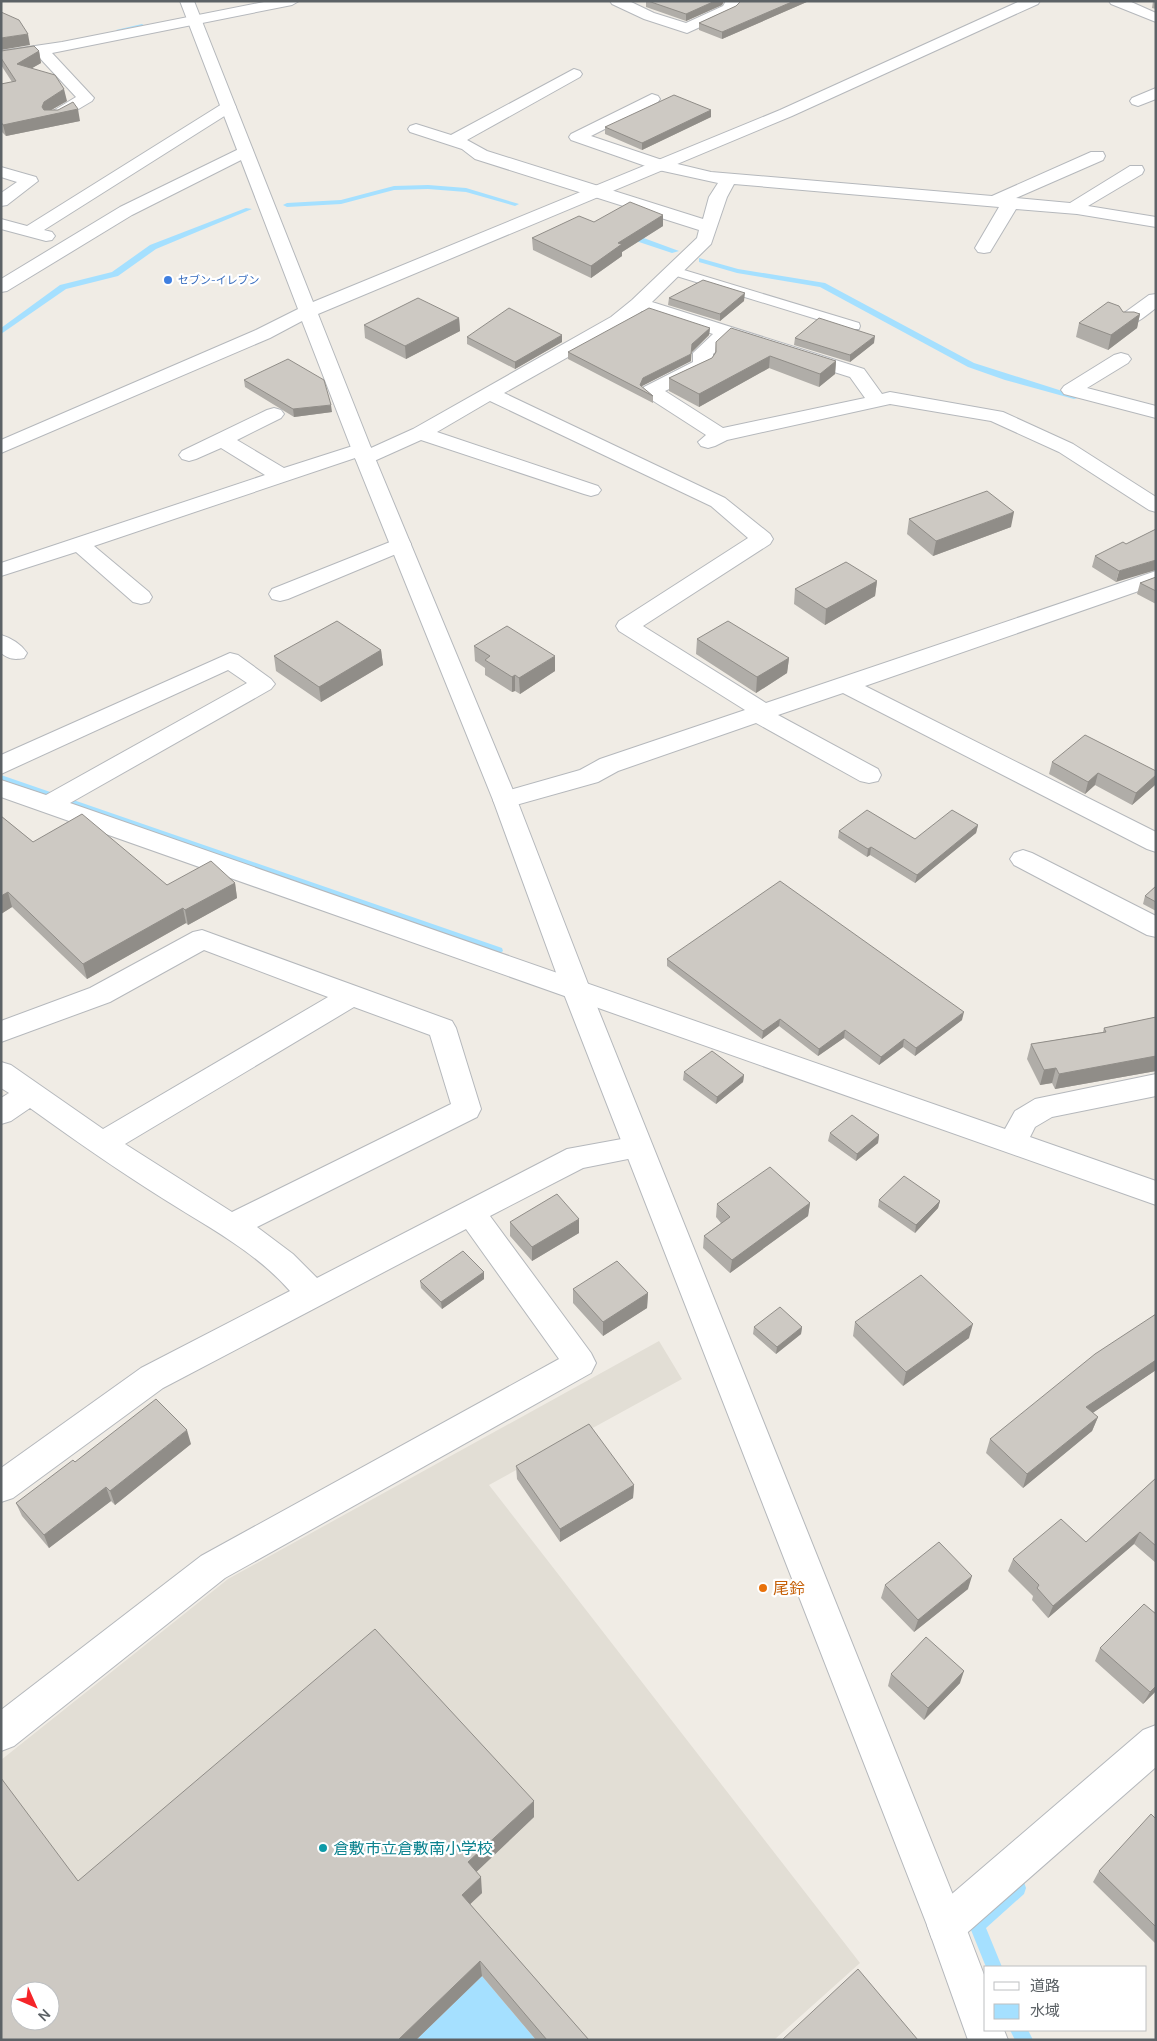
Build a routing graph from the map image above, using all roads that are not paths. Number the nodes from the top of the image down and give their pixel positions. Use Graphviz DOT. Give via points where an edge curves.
graph roads {
  1 [pos="292,1"];
  2 [pos="617,1"];
  3 [pos="738,1"];
  4 [pos="1033,1"];
  5 [pos="1116,1"];
  6 [pos="191,11"];
  7 [pos="1156,18"];
  8 [pos="40,50"];
  9 [pos="1,56"];
  10 [pos="574,74"];
  11 [pos="1156,93"];
  12 [pos="652,99"];
  13 [pos="1138,101"];
  14 [pos="228,107"];
  15 [pos="54,117"];
  16 [pos="416,129"];
  17 [pos="454,141"];
  18 [pos="245,151"];
  19 [pos="1097,156"];
  20 [pos="660,165"];
  21 [pos="1136,170"];
  22 [pos="1,172"];
  23 [pos="729,179"];
  24 [pos="594,192"];
  25 [pos="1,201"];
  26 [pos="1004,202"];
  27 [pos="1077,209"];
  28 [pos="1156,222"];
  29 [pos="1,224"];
  30 [pos="708,227"];
  31 [pos="29,232"];
  32 [pos="72,243"];
  33 [pos="984,248"];
  34 [pos="674,271"];
  35 [pos="1,287"];
  36 [pos="1156,299"];
  37 [pos="639,304"];
  38 [pos="308,311"];
  39 [pos="1127,320"];
  40 [pos="854,326"];
  41 [pos="726,331"];
  42 [pos="1121,358"];
  43 [pos="490,394"];
  44 [pos="878,401"];
  45 [pos="1156,412"];
  46 [pos="274,414"];
  47 [pos="420,433"];
  48 [pos="222,440"];
  49 [pos="1,447"];
  50 [pos="190,454"];
  51 [pos="363,454"];
  52 [pos="282,476"];
  53 [pos="591,490"];
  54 [pos="1156,506"];
  55 [pos="79,544"];
  56 [pos="400,544"];
  57 [pos="1,570"];
  58 [pos="1156,578"];
  59 [pos="280,594"];
  60 [pos="141,597"];
  61 [pos="844,684"];
  62 [pos="761,713"];
  63 [pos="1,766"];
  64 [pos="869,775"];
  65 [pos="1,788"];
  66 [pos="505,800"];
  67 [pos="55,801"];
  68 [pos="1156,842"];
  69 [pos="1023,859"];
  70 [pos="1156,928"];
  71 [pos="576,989"];
  72 [pos="352,996"];
  73 [pos="1,1032"];
  74 [pos="1,1073"];
  75 [pos="1156,1085"];
  76 [pos="30,1094"];
  77 [pos="1,1113"];
  78 [pos="1015,1137"];
  79 [pos="101,1144"];
  80 [pos="638,1147"];
  81 [pos="1156,1193"];
  82 [pos="471,1213"];
  83 [pos="231,1226"];
  84 [pos="313,1295"];
  85 [pos="1,1487"];
  86 [pos="1,1733"];
  87 [pos="1156,1743"];
  88 [pos="946,1925"];
  89 [pos="984,2029"];
  1 -- 6 [label="street"];
  2 -- 3 [label="street" via="687,28"];
  4 -- 20 [label="street" via="786,113"];
  5 -- 7 [label="street"];
  6 -- 8 [label="street"];
  6 -- 14 [label="street"];
  8 -- 9 [label="street"];
  8 -- 15 [label="street" via="86,98"];
  10 -- 17 [label="street"];
  11 -- 13 [label="street"];
  12 -- 20 [label="street" via="577,136"];
  14 -- 18 [label="street"];
  14 -- 31 [label="street"];
  16 -- 17 [label="street"];
  17 -- 24 [label="street" via="481,155"];
  18 -- 32 [label="street" via="126,211"];
  18 -- 38 [label="street"];
  19 -- 26 [label="street"];
  20 -- 23 [label="street"];
  20 -- 24 [label="street"];
  21 -- 27 [label="street" via="1078,204"];
  22 -- 25 [label="street" via="30,181"];
  23 -- 26 [label="street"];
  23 -- 30 [label="street" via="718,197"];
  24 -- 30 [label="street"];
  24 -- 38 [label="street"];
  26 -- 27 [label="street"];
  26 -- 33 [label="street"];
  27 -- 28 [label="street"];
  29 -- 31 [label="street"];
  30 -- 34 [label="street" via="705,240"];
  31 -- 32 [label="street"];
  32 -- 35 [label="street"];
  34 -- 37 [label="street"];
  34 -- 40 [label="lane"];
  36 -- 39 [label="street"];
  37 -- 41 [label="street"];
  37 -- 43 [label="street" via="618,321"];
  38 -- 49 [label="street" via="254,338"];
  38 -- 51 [label="street"];
  41 -- 44 [label="street" via="857,373"];
  41 -- 44 [label="street" via="703,353 703,365 651,391 714,438"];
  42 -- 45 [label="street" via="1071,390"];
  43 -- 47 [label="street"];
  43 -- 62 [label="street" via="718,502 762,539 627,626"];
  44 -- 54 [label="street" via="890,398 996,416 1066,448"];
  46 -- 48 [label="street"];
  47 -- 51 [label="street"];
  47 -- 53 [label="street"];
  48 -- 50 [label="street"];
  48 -- 52 [label="street"];
  51 -- 52 [label="street"];
  51 -- 56 [label="street"];
  52 -- 55 [label="street"];
  55 -- 57 [label="street"];
  55 -- 60 [label="street"];
  56 -- 59 [label="street"];
  56 -- 66 [label="street"];
  58 -- 61 [label="street"];
  61 -- 62 [label="street"];
  61 -- 68 [label="street"];
  62 -- 64 [label="street"];
  62 -- 66 [label="street" via="609,765 589,776"];
  63 -- 67 [label="street" via="230,660 263,684"];
  65 -- 67 [label="street"];
  66 -- 71 [label="street"];
  67 -- 71 [label="street"];
  69 -- 70 [label="street"];
  71 -- 78 [label="street"];
  71 -- 80 [label="street"];
  72 -- 73 [label="street" via="202,938 100,995"];
  72 -- 79 [label="street"];
  72 -- 83 [label="street" via="442,1028 467,1109"];
  74 -- 76 [label="street"];
  75 -- 78 [label="street" via="1045,1107 1025,1119"];
  76 -- 77 [label="street"];
  76 -- 79 [label="street"];
  78 -- 81 [label="street"];
  79 -- 83 [label="street"];
  80 -- 82 [label="street" via="577,1157"];
  80 -- 88 [label="street"];
  82 -- 84 [label="street"];
  82 -- 86 [label="street" via="580,1363 213,1567"];
  83 -- 84 [label="street" via="297,1275"];
  84 -- 85 [label="street" via="152,1378"];
  87 -- 88 [label="street"];
  88 -- 89 [label="street"];
}
